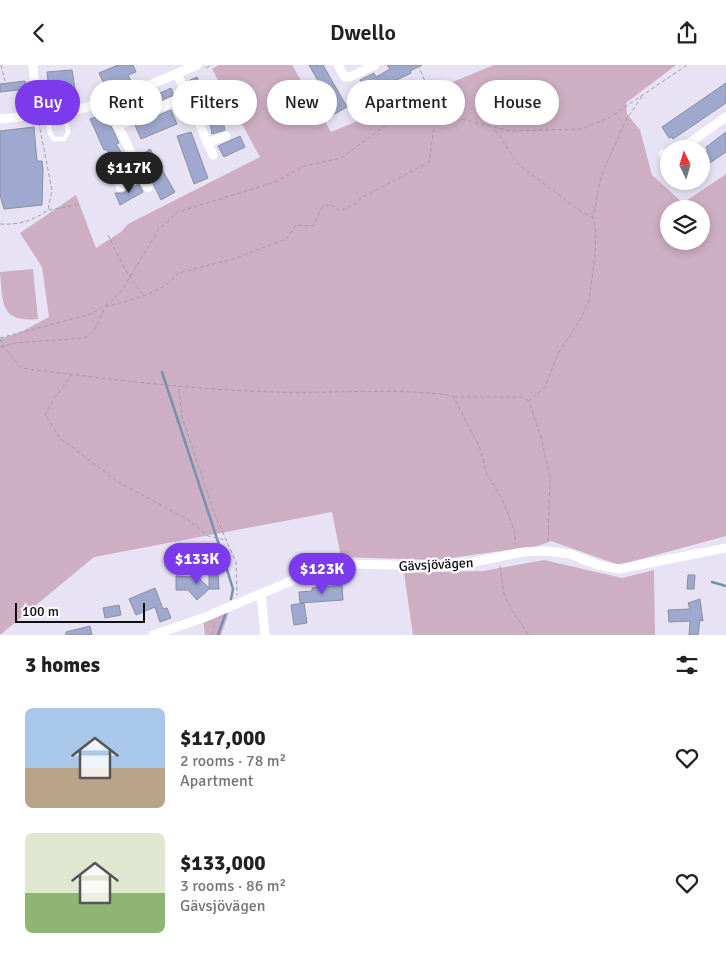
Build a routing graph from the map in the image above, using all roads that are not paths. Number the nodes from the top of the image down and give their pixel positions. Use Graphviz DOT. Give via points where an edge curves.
graph roads {
  1 [pos="32,65"];
  2 [pos="197,65"];
  3 [pos="338,65"];
  4 [pos="375,65"];
  5 [pos="177,74"];
  6 [pos="34,80"];
  7 [pos="162,80"];
  8 [pos="180,80"];
  9 [pos="172,103"];
  10 [pos="15,117"];
  11 [pos="726,117"];
  12 [pos="0,119"];
  13 [pos="49,125"];
  14 [pos="67,125"];
  15 [pos="199,125"];
  16 [pos="117,126"];
  17 [pos="226,136"];
  18 [pos="694,140"];
  19 [pos="207,143"];
  20 [pos="213,155"];
  21 [pos="142,176"];
  22 [pos="120,187"];
  23 [pos="148,188"];
  24 [pos="726,548"];
  25 [pos="261,593"];
  26 [pos="153,635"];
  27 [pos="265,635"];
  1 -- 6 [label="street"];
  2 -- 5 [label="street"];
  3 -- 4 [label="street" via="345,77"];
  5 -- 7 [label="street"];
  5 -- 8 [label="street"];
  9 -- 16 [label="street"];
  10 -- 12 [label="street"];
  11 -- 18 [label="street"];
  13 -- 14 [label="lane" via="54,139 64,139 68,133"];
  15 -- 19 [label="street"];
  16 -- 21 [label="street"];
  17 -- 19 [label="street"];
  19 -- 20 [label="street"];
  21 -- 22 [label="street"];
  21 -- 23 [label="street"];
  24 -- 25 [label="street, Gävsjövägen" via="619,569 547,551 433,566 348,564 330,567"];
  25 -- 26 [label="street, Gävsjövägen"];
  25 -- 27 [label="street"];
}
